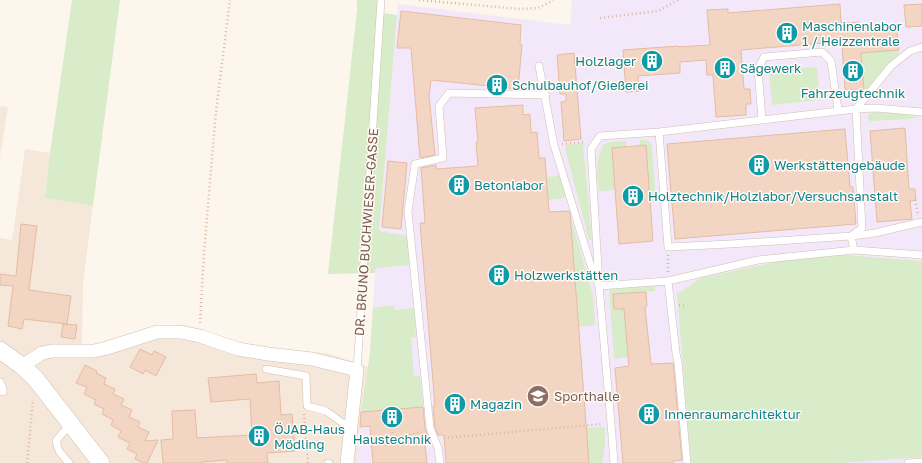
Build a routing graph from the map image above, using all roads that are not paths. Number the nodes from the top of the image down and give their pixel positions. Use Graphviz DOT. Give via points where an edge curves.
graph roads {
  1 [pos="381,0"];
  2 [pos="922,47"];
  3 [pos="540,66"];
  4 [pos="546,95"];
  5 [pos="856,108"];
  6 [pos="838,110"];
  7 [pos="922,112"];
  8 [pos="762,120"];
  9 [pos="659,132"];
  10 [pos="921,222"];
  11 [pos="851,236"];
  12 [pos="854,250"];
  13 [pos="922,255"];
  14 [pos="668,281"];
  15 [pos="600,286"];
  16 [pos="0,350"];
  17 [pos="22,366"];
  18 [pos="266,370"];
  19 [pos="357,370"];
  20 [pos="0,382"];
  21 [pos="3,392"];
  22 [pos="71,424"];
  23 [pos="351,429"];
  24 [pos="922,462"];
  25 [pos="69,463"];
  26 [pos="101,463"];
  27 [pos="347,463"];
  28 [pos="440,463"];
  29 [pos="614,463"];
  30 [pos="687,463"];
  31 [pos="908,463"];
  1 -- 19 [label="lane, DR. BRUNO BUCHWIESER-GASSE"];
  2 -- 5 [label="lane" via="910,51 891,66"];
  3 -- 4 [label="lane"];
  4 -- 15 [label="lane" via="554,144 590,263"];
  4 -- 28 [label="lane" via="449,93 439,106 443,158 415,164 408,211 430,428 438,448"];
  5 -- 6 [label="lane"];
  5 -- 7 [label="lane"];
  5 -- 11 [label="lane" via="862,228"];
  6 -- 8 [label="lane"];
  6 -- 8 [label="lane" via="831,61 822,52 764,58 758,68"];
  8 -- 9 [label="lane"];
  9 -- 11 [label="lane" via="668,246"];
  9 -- 15 [label="lane" via="600,136 591,149"];
  10 -- 11 [label="lane"];
  11 -- 12 [label="lane"];
  12 -- 13 [label="lane"];
  12 -- 14 [label="lane" via="758,260"];
  14 -- 15 [label="lane"];
  14 -- 30 [label="lane"];
  15 -- 29 [label="lane"];
  16 -- 17 [label="street"];
  17 -- 19 [label="street" via="42,353 94,351 157,332 181,332 238,349 312,359"];
  17 -- 22 [label="street" via="35,378"];
  18 -- 23 [label="lane" via="306,376 307,406 326,411"];
  19 -- 23 [label="street, DR. BRUNO BUCHWIESER-GASSE"];
  20 -- 21 [label="lane"];
  22 -- 25 [label="lane" via="56,441"];
  22 -- 26 [label="street"];
  23 -- 27 [label="street, DR. BRUNO BUCHWIESER-GASSE"];
  24 -- 31 [label="lane"];
}
